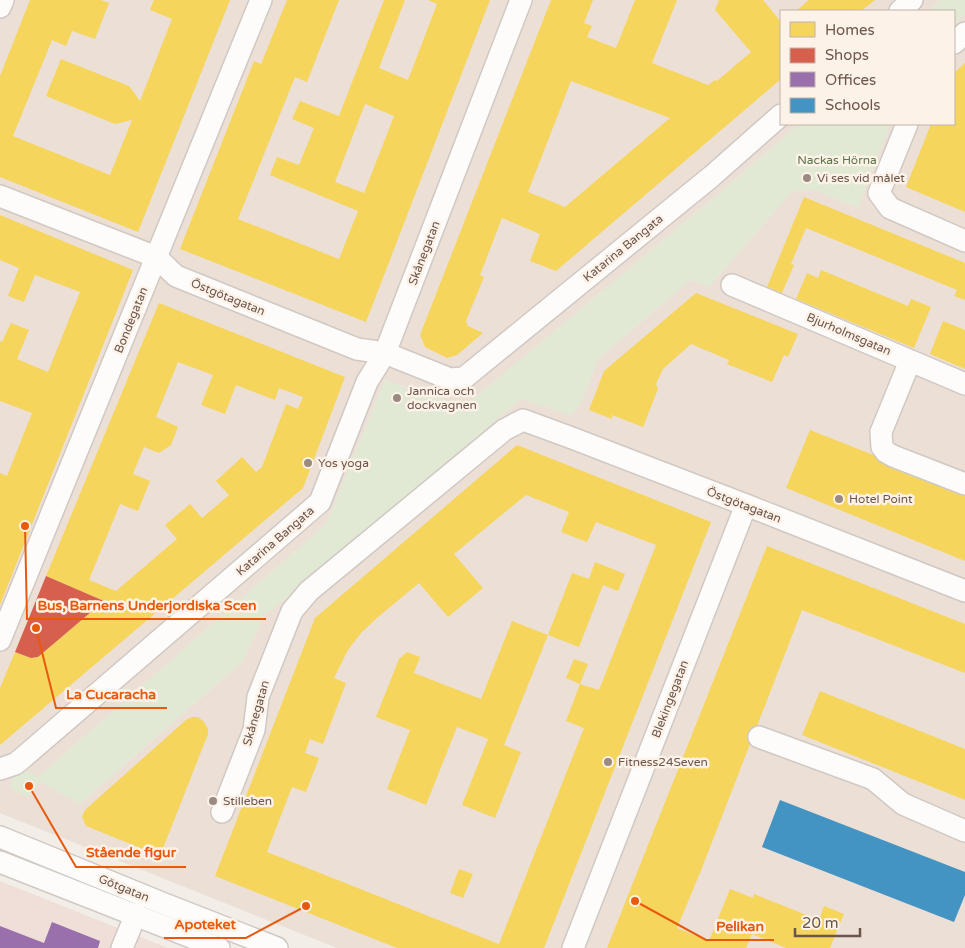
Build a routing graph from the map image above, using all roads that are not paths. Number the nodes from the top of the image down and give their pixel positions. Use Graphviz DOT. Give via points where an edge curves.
graph roads {
  1 [pos="3,0"];
  2 [pos="260,0"];
  3 [pos="521,0"];
  4 [pos="912,0"];
  5 [pos="0,8"];
  6 [pos="901,10"];
  7 [pos="965,33"];
  8 [pos="955,42"];
  9 [pos="780,116"];
  10 [pos="907,125"];
  11 [pos="0,196"];
  12 [pos="965,241"];
  13 [pos="156,257"];
  14 [pos="732,285"];
  15 [pos="385,353"];
  16 [pos="910,361"];
  17 [pos="464,378"];
  18 [pos="965,384"];
  19 [pos="965,484"];
  20 [pos="320,502"];
  21 [pos="746,505"];
  22 [pos="309,591"];
  23 [pos="965,591"];
  24 [pos="0,640"];
  25 [pos="759,737"];
  26 [pos="0,769"];
  27 [pos="222,812"];
  28 [pos="965,831"];
  29 [pos="0,837"];
  30 [pos="0,862"];
  31 [pos="136,914"];
  32 [pos="122,948"];
  33 [pos="219,948"];
  34 [pos="277,948"];
  35 [pos="573,948"];
  1 -- 5 [label="street"];
  2 -- 13 [label="street, Bondegatan"];
  3 -- 15 [label="street, Skånegatan"];
  4 -- 6 [label="street"];
  7 -- 8 [label="street"];
  9 -- 17 [label="street, Katarina Bangata"];
  10 -- 12 [label="street" via="879,193 890,208"];
  11 -- 13 [label="street, Östgötagatan"];
  13 -- 15 [label="street, Östgötagatan" via="176,276 357,350"];
  13 -- 24 [label="street, Bondegatan"];
  14 -- 16 [label="street, Bjurholmsgatan"];
  15 -- 17 [label="street, Östgötagatan" via="450,379"];
  15 -- 20 [label="street, Skånegatan" via="367,382"];
  16 -- 18 [label="street, Bjurholmsgatan"];
  16 -- 19 [label="street" via="881,432 882,447 894,456"];
  20 -- 26 [label="street, Katarina Bangata" via="16,764"];
  21 -- 22 [label="street, Östgötagatan" via="523,420 504,430"];
  21 -- 23 [label="street, Östgötagatan"];
  21 -- 35 [label="street, Blekingegatan"];
  22 -- 27 [label="street, Skånegatan" via="292,611 258,697 254,730"];
  25 -- 28 [label="street" via="873,779 903,804"];
  29 -- 34 [label="street, Götgatan"];
  30 -- 31 [label="street, Götgatan"];
  31 -- 32 [label="street"];
  31 -- 33 [label="street, Götgatan"];
}
